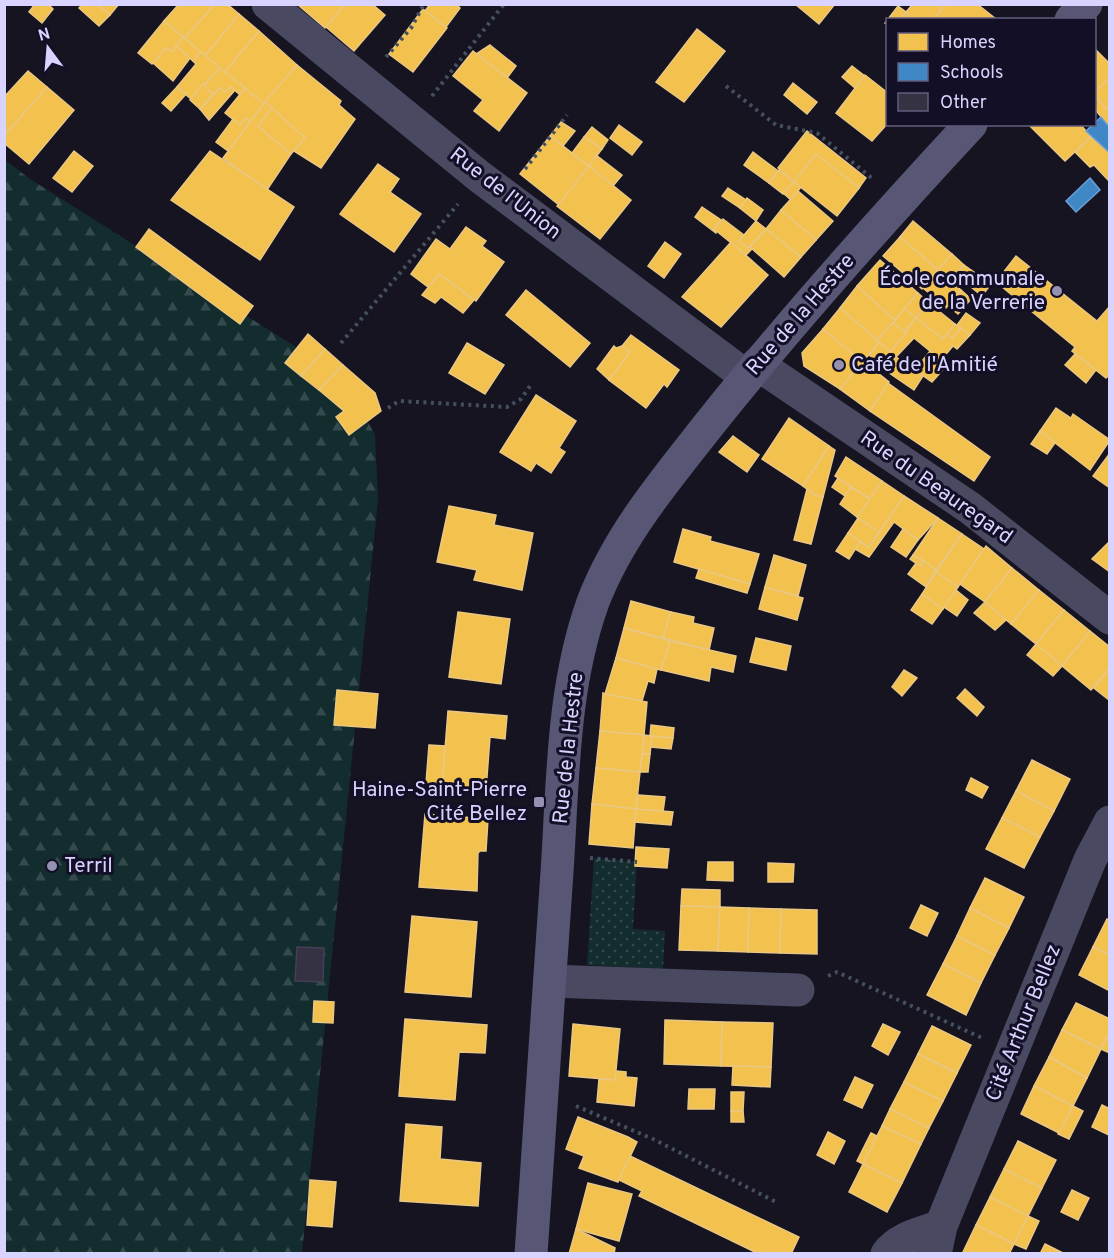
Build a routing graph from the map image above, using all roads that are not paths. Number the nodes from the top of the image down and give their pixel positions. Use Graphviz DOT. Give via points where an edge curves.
graph roads {
  1 [pos="268,4"];
  2 [pos="969,126"];
  3 [pos="752,371"];
  4 [pos="1110,618"];
  5 [pos="1110,822"];
  6 [pos="550,981"];
  7 [pos="798,990"];
  8 [pos="938,1240"];
  9 [pos="531,1254"];
  10 [pos="887,1254"];
  1 -- 3 [label="street, Rue de l'Union" via="492,186"];
  2 -- 3 [label="street, Rue de la Hestre"];
  3 -- 4 [label="street, Rue du Beauregard" via="970,508"];
  3 -- 6 [label="street, Rue de la Hestre" via="646,507 619,549 593,603 569,696"];
  5 -- 8 [label="street, Cité Arthur Bellez" via="1090,860"];
  6 -- 7 [label="street"];
  6 -- 9 [label="street, Rue de la Hestre"];
  8 -- 10 [label="street, Cité Arthur Bellez" via="901,1241"];
}
